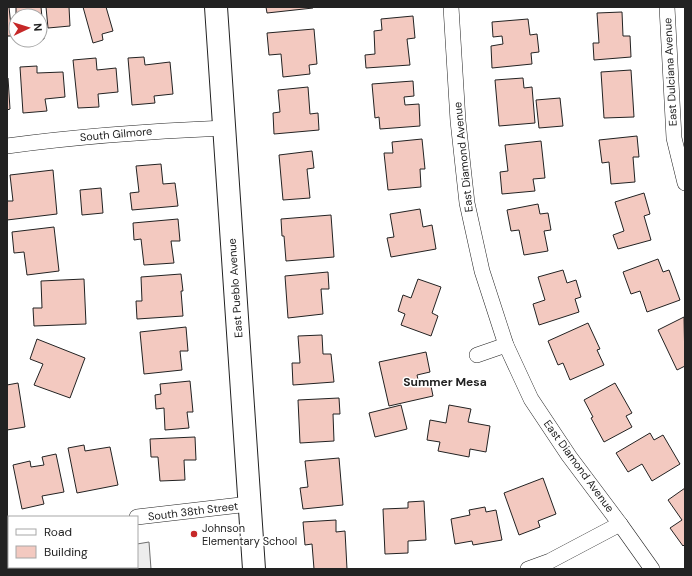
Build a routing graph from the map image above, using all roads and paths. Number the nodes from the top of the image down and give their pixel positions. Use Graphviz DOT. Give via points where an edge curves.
graph roads {
  1 [pos="216,7"];
  2 [pos="451,7"];
  3 [pos="667,7"];
  4 [pos="225,128"];
  5 [pos="7,146"];
  6 [pos="685,183"];
  7 [pos="506,345"];
  8 [pos="477,355"];
  9 [pos="249,504"];
  10 [pos="138,517"];
  11 [pos="620,524"];
  12 [pos="254,569"];
  13 [pos="528,569"];
  14 [pos="652,569"];
  1 -- 4 [label="street, East Pueblo Avenue"];
  2 -- 7 [label="street, East Diamond Avenue" via="458,121 467,203 482,271"];
  3 -- 6 [label="street, East Dulciana Avenue" via="674,138"];
  4 -- 5 [label="street, South Gilmore" via="150,131"];
  4 -- 9 [label="street, East Pueblo Avenue"];
  7 -- 8 [label="street"];
  7 -- 11 [label="street, East Diamond Avenue" via="532,398 569,456"];
  9 -- 10 [label="street, South 38th Street"];
  9 -- 12 [label="street, East Pueblo Avenue"];
  11 -- 13 [label="street" via="550,562"];
  11 -- 14 [label="street, East Diamond Avenue"];
}
